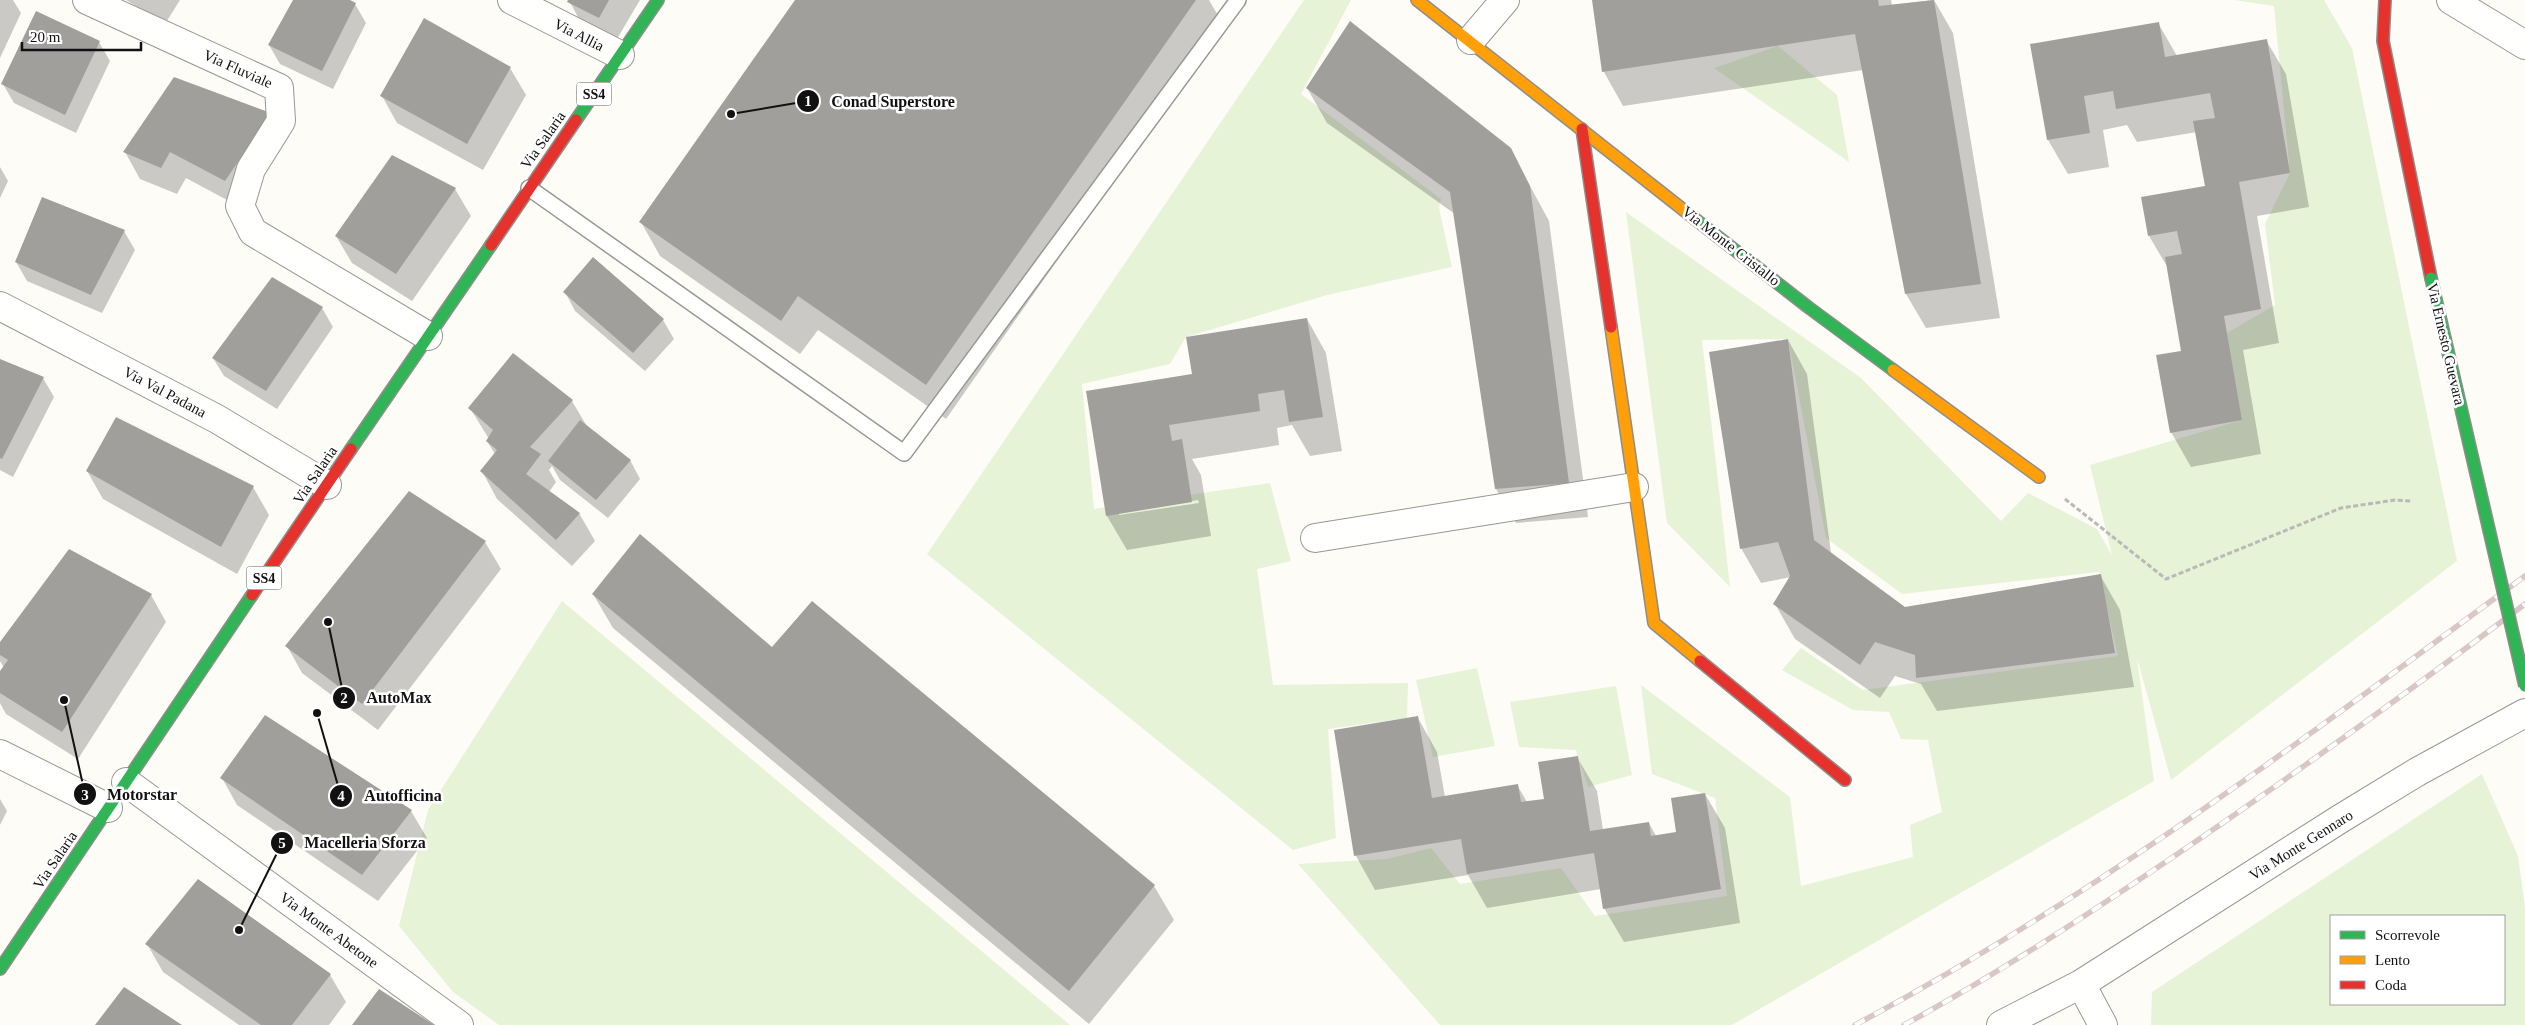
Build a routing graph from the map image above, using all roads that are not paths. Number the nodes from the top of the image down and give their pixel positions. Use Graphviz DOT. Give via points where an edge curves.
graph roads {
  1 [pos="87,0"];
  2 [pos="512,0"];
  3 [pos="658,0"];
  4 [pos="1238,0"];
  5 [pos="1417,0"];
  6 [pos="1505,0"];
  7 [pos="2385,0"];
  8 [pos="2451,0"];
  9 [pos="1470,40"];
  10 [pos="2525,45"];
  11 [pos="620,56"];
  12 [pos="1582,129"];
  13 [pos="529,188"];
  14 [pos="0,306"];
  15 [pos="428,336"];
  16 [pos="2038,477"];
  17 [pos="327,485"];
  18 [pos="1634,487"];
  19 [pos="1315,538"];
  20 [pos="2525,686"];
  21 [pos="2525,713"];
  22 [pos="0,754"];
  23 [pos="1845,780"];
  24 [pos="126,782"];
  25 [pos="108,808"];
  26 [pos="0,969"];
  27 [pos="2081,984"];
  28 [pos="459,1025"];
  29 [pos="2001,1025"];
  30 [pos="2103,1025"];
  1 -- 15 [label="street, Via Fluviale" via="279,88 281,121 250,170 240,206 253,232"];
  2 -- 11 [label="street, Via Allia"];
  3 -- 11 [label="street, Via Salaria / SS4"];
  4 -- 13 [label="lane" via="904,453"];
  5 -- 9 [label="street, Via Monte Cristallo"];
  6 -- 9 [label="street"];
  7 -- 20 [label="street, Via Ernesto Guevara, bridge" via="2383,41 2431,278"];
  8 -- 10 [label="street"];
  9 -- 12 [label="street, Via Monte Cristallo"];
  11 -- 13 [label="street, Via Salaria / SS4"];
  12 -- 16 [label="street, Via Monte Cristallo" via="1808,308"];
  12 -- 18 [label="street"];
  13 -- 15 [label="street, Via Salaria / SS4"];
  14 -- 17 [label="street, Via Val Padana" via="217,419"];
  15 -- 17 [label="street, Via Salaria / SS4"];
  17 -- 24 [label="street, Via Salaria / SS4"];
  18 -- 19 [label="street"];
  18 -- 23 [label="street" via="1654,623"];
  21 -- 27 [label="street, Via Monte Gennaro" via="2356,810"];
  22 -- 25 [label="street"];
  24 -- 25 [label="street, Via Salaria / SS4"];
  24 -- 28 [label="street, Via Monte Abetone"];
  25 -- 26 [label="street, Via Salaria / SS4"];
  27 -- 29 [label="street, Via Monte Gennaro"];
  27 -- 30 [label="street"];
}
